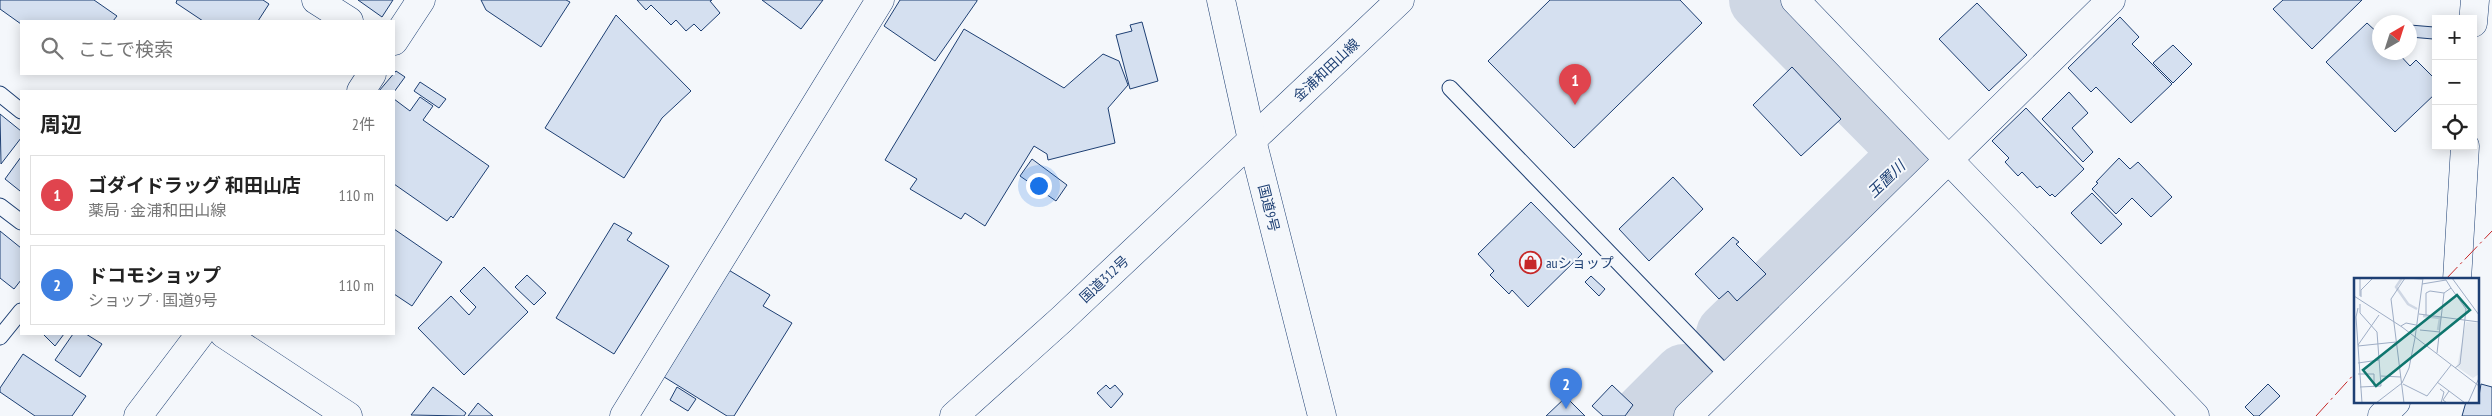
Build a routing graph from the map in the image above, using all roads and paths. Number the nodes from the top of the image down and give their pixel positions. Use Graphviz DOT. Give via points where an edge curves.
graph roads {
  1 [pos="316,0"];
  2 [pos="421,0"];
  3 [pos="880,0"];
  4 [pos="1220,0"];
  5 [pos="1400,0"];
  6 [pos="1795,0"];
  7 [pos="2111,0"];
  8 [pos="2475,0"];
  9 [pos="2474,15"];
  10 [pos="347,20"];
  11 [pos="395,39"];
  12 [pos="371,75"];
  13 [pos="1450,88"];
  14 [pos="362,90"];
  15 [pos="0,94"];
  16 [pos="20,109"];
  17 [pos="1252,140"];
  18 [pos="2465,150"];
  19 [pos="1948,160"];
  20 [pos="0,206"];
  21 [pos="20,221"];
  22 [pos="2457,278"];
  23 [pos="20,312"];
  24 [pos="1,333"];
  25 [pos="199,335"];
  26 [pos="226,335"];
  27 [pos="1728,376"];
  28 [pos="2394,404"];
  29 [pos="138,416"];
  30 [pos="348,416"];
  31 [pos="624,416"];
  32 [pos="954,416"];
  33 [pos="1322,416"];
  34 [pos="1688,416"];
  35 [pos="2195,416"];
  36 [pos="2382,416"];
  1 -- 10 [label="main road"];
  2 -- 11 [label="main road"];
  3 -- 31 [label="main road"];
  4 -- 17 [label="main road, 国道9号"];
  5 -- 17 [label="main road, 金浦和田山線"];
  6 -- 19 [label="main road"];
  7 -- 19 [label="main road"];
  8 -- 9 [label="main road"];
  12 -- 14 [label="main road"];
  13 -- 27 [label="lane"];
  15 -- 16 [label="lane"];
  17 -- 32 [label="main road, 国道312号"];
  17 -- 33 [label="main road, 国道9号"];
  18 -- 22 [label="main road"];
  19 -- 27 [label="main road"];
  19 -- 35 [label="main road"];
  20 -- 21 [label="lane"];
  23 -- 24 [label="lane"];
  25 -- 29 [label="main road"];
  26 -- 30 [label="main road"];
  27 -- 34 [label="main road"];
  28 -- 36 [label="main road"];
}
